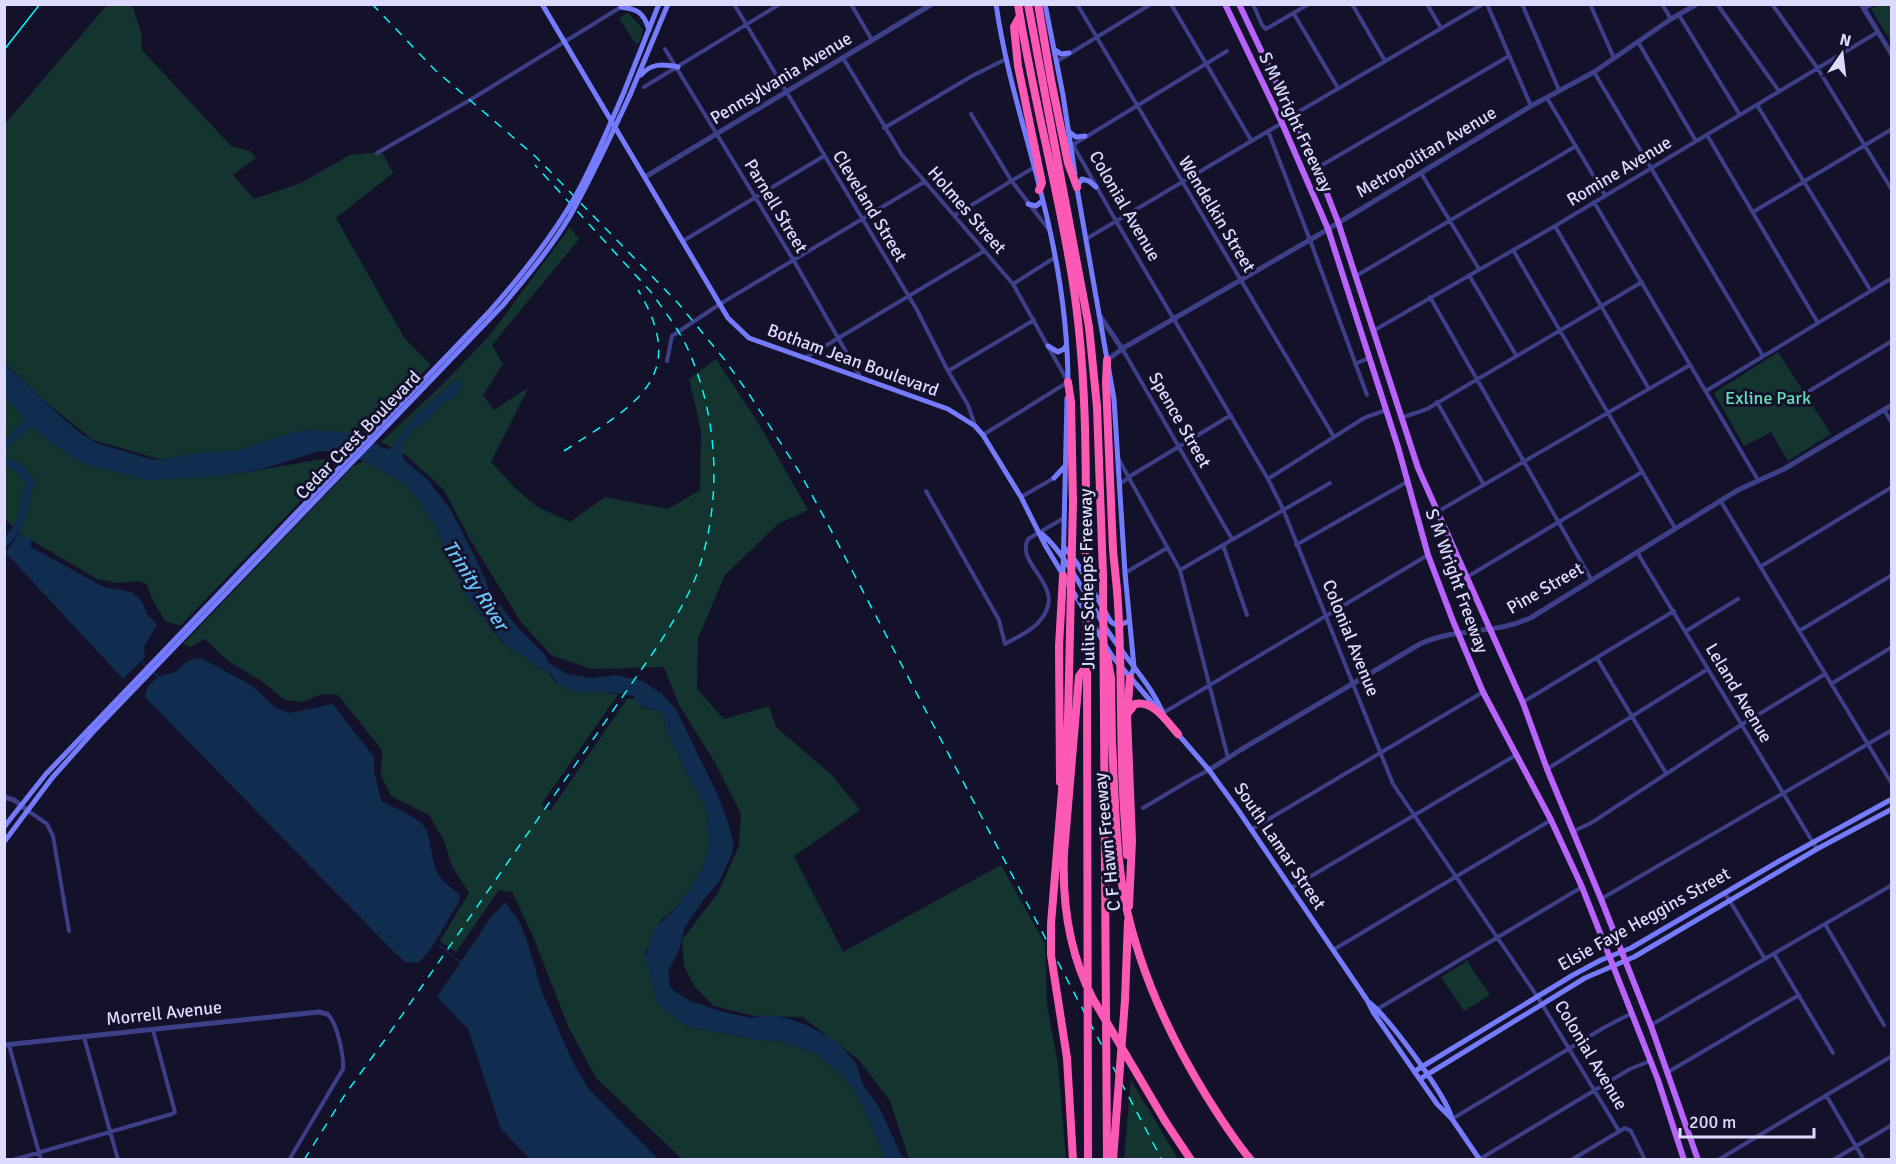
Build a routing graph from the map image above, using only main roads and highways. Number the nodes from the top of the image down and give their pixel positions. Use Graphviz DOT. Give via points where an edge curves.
graph roads {
  1 [pos="542,4"];
  2 [pos="634,4"];
  3 [pos="659,4"];
  4 [pos="1018,4"];
  5 [pos="1028,4"];
  6 [pos="1038,4"];
  7 [pos="1045,4"];
  8 [pos="1225,4"];
  9 [pos="1239,4"];
  10 [pos="621,5"];
  11 [pos="667,5"];
  12 [pos="996,6"];
  13 [pos="1020,16"];
  14 [pos="649,30"];
  15 [pos="1053,48"];
  16 [pos="1069,53"];
  17 [pos="678,67"];
  18 [pos="636,81"];
  19 [pos="627,94"];
  20 [pos="1068,131"];
  21 [pos="1085,136"];
  22 [pos="1077,187"];
  23 [pos="1096,187"];
  24 [pos="1039,190"];
  25 [pos="1042,201"];
  26 [pos="1028,204"];
  27 [pos="1048,346"];
  28 [pos="1066,346"];
  29 [pos="1107,360"];
  30 [pos="1068,382"];
  31 [pos="1066,464"];
  32 [pos="1065,478"];
  33 [pos="1040,532"];
  34 [pos="1064,546"];
  35 [pos="1063,559"];
  36 [pos="1063,576"];
  37 [pos="1129,621"];
  38 [pos="1103,634"];
  39 [pos="1132,651"];
  40 [pos="1112,656"];
  41 [pos="1126,658"];
  42 [pos="1087,665"];
  43 [pos="1134,667"];
  44 [pos="1130,678"];
  45 [pos="1163,713"];
  46 [pos="1127,715"];
  47 [pos="91,730"];
  48 [pos="1178,734"];
  49 [pos="1892,799"];
  50 [pos="1892,809"];
  51 [pos="1060,816"];
  52 [pos="4,827"];
  53 [pos="4,843"];
  54 [pos="1129,901"];
  55 [pos="1622,952"];
  56 [pos="1610,956"];
  57 [pos="1626,960"];
  58 [pos="1613,965"];
  59 [pos="1375,1010"];
  60 [pos="1478,1032"];
  61 [pos="1483,1040"];
  62 [pos="1421,1067"];
  63 [pos="1415,1071"];
  64 [pos="1426,1075"];
  65 [pos="1420,1079"];
  66 [pos="1452,1119"];
  67 [pos="1480,1159"];
  68 [pos="1073,1160"];
  69 [pos="1088,1160"];
  70 [pos="1107,1160"];
  71 [pos="1113,1160"];
  72 [pos="1191,1160"];
  73 [pos="1251,1160"];
  74 [pos="1684,1160"];
  75 [pos="1698,1160"];
  1 -- 33 [label="main road, Botham Jean Boulevard" via="728,318 749,338 948,409 975,426"];
  2 -- 10 [label="main road"];
  3 -- 14 [label="main road, Cedar Crest Boulevard"];
  4 -- 13 [label="highway, Julius Schepps Freeway"];
  5 -- 38 [label="highway, Julius Schepps Freeway, bridge" via="1089,327 1098,407"];
  6 -- 22 [label="highway" via="1068,163"];
  7 -- 15 [label="main road, Julius Schepps Freeway"];
  8 -- 56 [label="main road, S M Wright Freeway" via="1328,229 1428,555 1458,633 1483,692 1551,820"];
  9 -- 55 [label="main road, S M Wright Freeway" via="1317,168 1401,419 1437,512 1523,703"];
  10 -- 14 [label="main road" via="640,12"];
  11 -- 18 [label="main road, Cedar Crest Boulevard"];
  12 -- 24 [label="main road, Julius Schepps Freeway"];
  13 -- 24 [label="highway" via="1014,27 1016,48 1042,183"];
  13 -- 42 [label="highway, Julius Schepps Freeway, bridge" via="1077,315 1085,420"];
  14 -- 19 [label="main road, Cedar Crest Boulevard"];
  15 -- 16 [label="main road" via="1061,54"];
  15 -- 20 [label="main road, Julius Schepps Freeway"];
  17 -- 18 [label="main road" via="651,66"];
  18 -- 19 [label="main road, Cedar Crest Boulevard"];
  19 -- 47 [label="main road, Cedar Crest Boulevard, bridge" via="574,198 522,274"];
  20 -- 21 [label="main road" via="1076,137"];
  20 -- 22 [label="main road, Julius Schepps Freeway"];
  22 -- 23 [label="main road" via="1082,179"];
  22 -- 29 [label="main road, Julius Schepps Freeway"];
  24 -- 25 [label="main road, Julius Schepps Freeway"];
  25 -- 26 [label="main road" via="1036,206"];
  25 -- 28 [label="main road, Julius Schepps Freeway"];
  27 -- 28 [label="main road" via="1058,351"];
  28 -- 30 [label="main road, Julius Schepps Freeway"];
  29 -- 37 [label="main road, Julius Schepps Freeway" via="1114,399"];
  29 -- 54 [label="highway, bridge" via="1113,550 1121,643 1120,756"];
  30 -- 31 [label="main road, Julius Schepps Freeway"];
  30 -- 51 [label="highway, bridge" via="1073,502 1069,697"];
  31 -- 32 [label="main road, Julius Schepps Freeway"];
  31 -- 32 [label="main road" via="1054,478"];
  32 -- 34 [label="main road, Julius Schepps Freeway"];
  33 -- 35 [label="main road, South Lamar Street"];
  33 -- 36 [label="main road, Botham Jean Boulevard"];
  34 -- 35 [label="main road, Julius Schepps Freeway"];
  34 -- 37 [label="main road" via="1110,622 1118,626"];
  35 -- 36 [label="main road, Julius Schepps Freeway"];
  35 -- 41 [label="main road, South Lamar Street"];
  36 -- 40 [label="main road, South Lamar Street"];
  36 -- 51 [label="highway, bridge"];
  37 -- 39 [label="main road, Julius Schepps Freeway"];
  38 -- 70 [label="highway, Julius Schepps Freeway, bridge"];
  38 -- 73 [label="highway, C F Hawn Freeway, bridge" via="1111,678 1123,888 1139,950 1175,1044 1227,1129"];
  39 -- 41 [label="main road"];
  39 -- 43 [label="main road, Julius Schepps Freeway"];
  40 -- 41 [label="main road"];
  40 -- 44 [label="main road, South Lamar Street"];
  41 -- 43 [label="main road, South Lamar Street"];
  42 -- 69 [label="highway, Julius Schepps Freeway, bridge"];
  42 -- 72 [label="highway, C F Hawn Freeway, bridge" via="1079,676 1064,853 1070,933 1093,999"];
  43 -- 44 [label="main road, Julius Schepps Freeway"];
  43 -- 45 [label="main road, South Lamar Street"];
  44 -- 45 [label="main road, South Lamar Street"];
  44 -- 46 [label="highway"];
  45 -- 48 [label="main road, South Lamar Street"];
  46 -- 48 [label="highway" via="1135,704 1144,703"];
  46 -- 54 [label="highway"];
  47 -- 52 [label="main road, Cedar Crest Boulevard" via="46,774"];
  47 -- 53 [label="main road, Cedar Crest Boulevard"];
  48 -- 59 [label="main road, South Lamar Street" via="1252,829"];
  49 -- 55 [label="main road, Elsie Faye Heggins Street"];
  50 -- 57 [label="main road, Elsie Faye Heggins Street"];
  51 -- 68 [label="highway, bridge" via="1051,955 1064,1032"];
  54 -- 71 [label="highway, bridge"];
  55 -- 56 [label="main road, Elsie Faye Heggins Street"];
  55 -- 57 [label="main road, S M Wright Freeway"];
  56 -- 58 [label="main road, S M Wright Freeway"];
  56 -- 60 [label="main road, Elsie Faye Heggins Street"];
  57 -- 58 [label="main road, Elsie Faye Heggins Street"];
  57 -- 75 [label="main road, S M Wright Freeway"];
  58 -- 61 [label="main road, Elsie Faye Heggins Street"];
  58 -- 74 [label="main road, S M Wright Freeway"];
  59 -- 62 [label="main road, South Lamar Street"];
  59 -- 63 [label="main road, South Lamar Street"];
  60 -- 61 [label="main road"];
  60 -- 62 [label="main road, Elsie Faye Heggins Street"];
  61 -- 64 [label="main road, Elsie Faye Heggins Street"];
  62 -- 63 [label="main road, Elsie Faye Heggins Street"];
  62 -- 64 [label="main road, South Lamar Street"];
  63 -- 65 [label="main road, South Lamar Street"];
  64 -- 65 [label="main road, Elsie Faye Heggins Street"];
  64 -- 66 [label="main road, South Lamar Street"];
  65 -- 66 [label="main road, South Lamar Street"];
  66 -- 67 [label="main road, South Lamar Street"];
}
